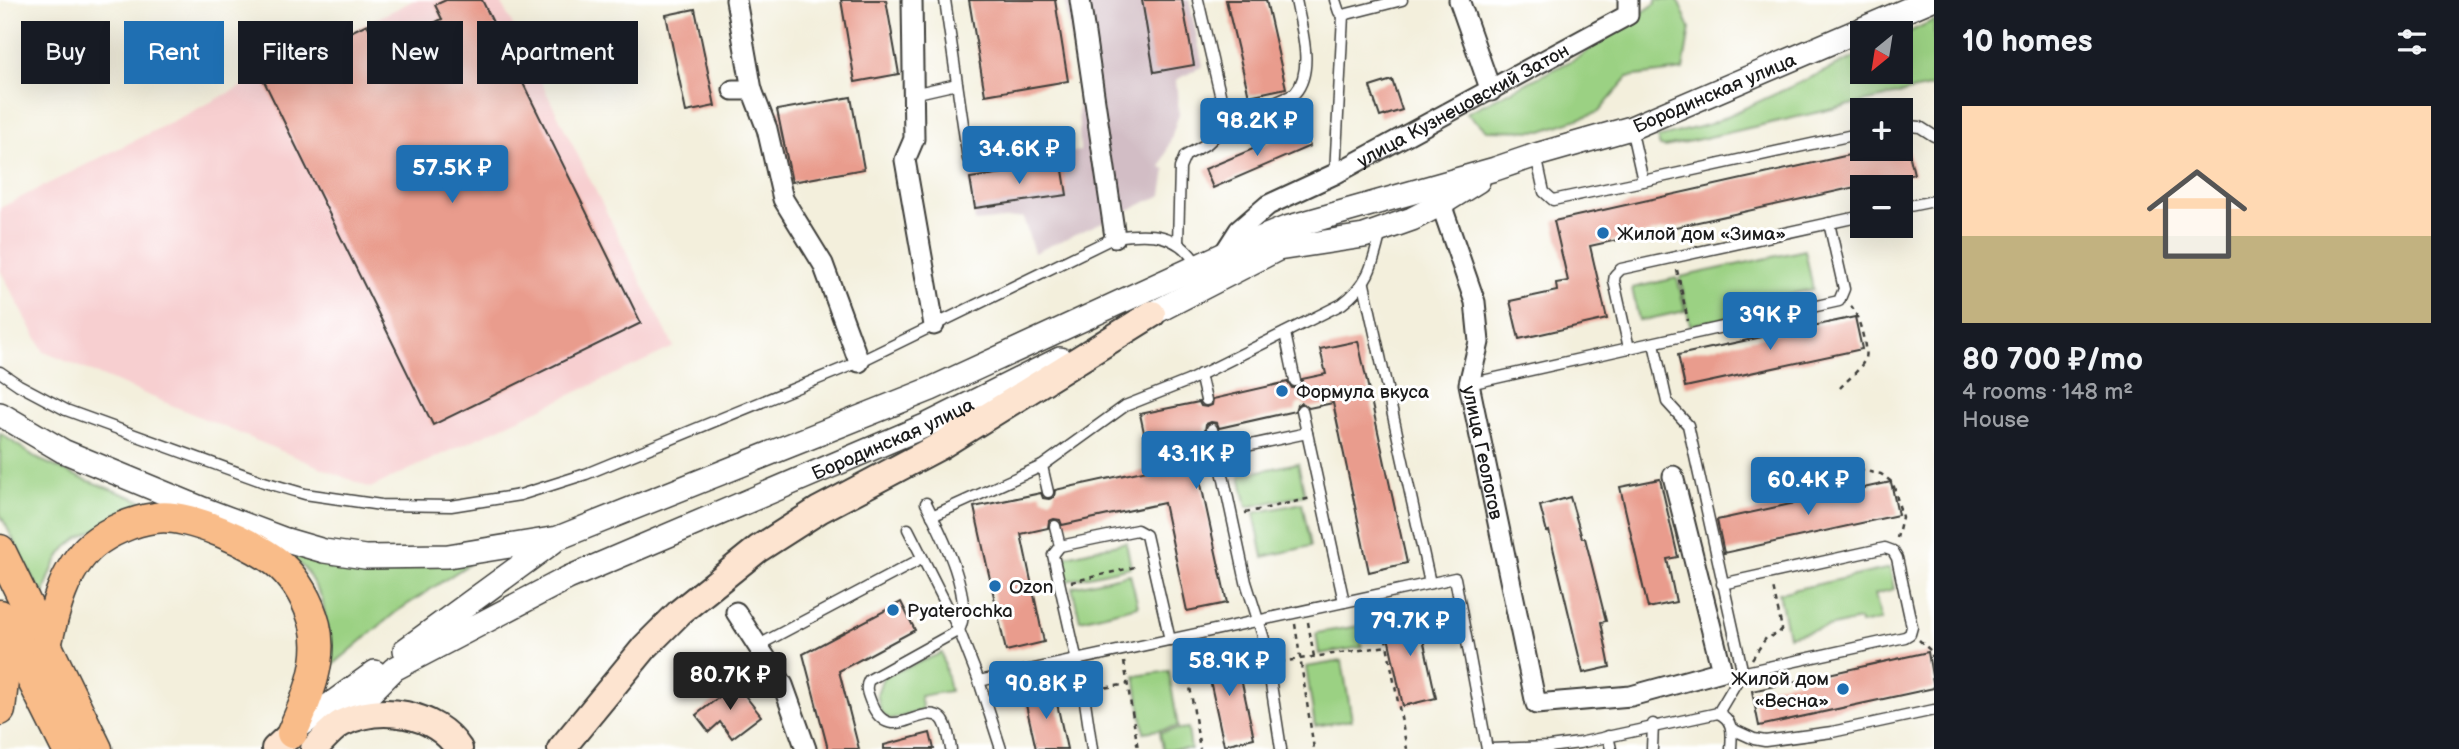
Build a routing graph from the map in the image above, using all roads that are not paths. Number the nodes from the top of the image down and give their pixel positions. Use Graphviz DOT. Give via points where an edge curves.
graph roads {
  1 [pos="736,0"];
  2 [pos="912,0"];
  3 [pos="945,0"];
  4 [pos="1080,0"];
  5 [pos="1198,0"];
  6 [pos="1296,0"];
  7 [pos="1335,0"];
  8 [pos="1402,0"];
  9 [pos="1459,0"];
  10 [pos="1628,0"];
  11 [pos="1930,0"];
  12 [pos="1343,15"];
  13 [pos="957,84"];
  14 [pos="1491,91"];
  15 [pos="913,94"];
  16 [pos="1227,124"];
  17 [pos="1913,126"];
  18 [pos="1631,128"];
  19 [pos="1850,136"];
  20 [pos="1934,136"];
  21 [pos="1536,155"];
  22 [pos="968,159"];
  23 [pos="1495,169"];
  24 [pos="1335,174"];
  25 [pos="1643,181"];
  26 [pos="1934,201"];
  27 [pos="1441,204"];
  28 [pos="1913,205"];
  29 [pos="1850,219"];
  30 [pos="1829,223"];
  31 [pos="1381,230"];
  32 [pos="1115,237"];
  33 [pos="1178,243"];
  34 [pos="1223,255"];
  35 [pos="1198,267"];
  36 [pos="1364,284"];
  37 [pos="1152,314"];
  38 [pos="934,325"];
  39 [pos="1285,333"];
  40 [pos="1654,343"];
  41 [pos="1629,348"];
  42 [pos="859,362"];
  43 [pos="0,372"];
  44 [pos="1200,374"];
  45 [pos="1295,381"];
  46 [pos="1469,384"];
  47 [pos="1206,400"];
  48 [pos="1301,410"];
  49 [pos="0,414"];
  50 [pos="1212,429"];
  51 [pos="1307,433"];
  52 [pos="1218,453"];
  53 [pos="1042,466"];
  54 [pos="1673,476"];
  55 [pos="1048,492"];
  56 [pos="926,503"];
  57 [pos="932,516"];
  58 [pos="1055,526"];
  59 [pos="908,529"];
  60 [pos="558,538"];
  61 [pos="1060,547"];
  62 [pos="0,550"];
  63 [pos="921,559"];
  64 [pos="1430,583"];
  65 [pos="1722,584"];
  66 [pos="1344,602"];
  67 [pos="736,612"];
  68 [pos="0,615"];
  69 [pos="1258,621"];
  70 [pos="959,630"];
  71 [pos="0,639"];
  72 [pos="1170,640"];
  73 [pos="46,646"];
  74 [pos="757,646"];
  75 [pos="1077,660"];
  76 [pos="1741,673"];
  77 [pos="979,681"];
  78 [pos="0,710"];
  79 [pos="1934,710"];
  80 [pos="1718,713"];
  81 [pos="340,723"];
  82 [pos="1653,725"];
  83 [pos="1732,729"];
  84 [pos="1608,736"];
  85 [pos="294,744"];
  86 [pos="67,749"];
  87 [pos="97,749"];
  88 [pos="459,749"];
  89 [pos="561,749"];
  90 [pos="806,749"];
  91 [pos="951,749"];
  92 [pos="1001,749"];
  93 [pos="1092,749"];
  94 [pos="1281,749"];
  95 [pos="1489,749"];
  96 [pos="1611,749"];
  97 [pos="1651,749"];
  98 [pos="1731,749"];
  1 -- 42 [label="street" via="742,90 767,129 783,199 823,264"];
  2 -- 15 [label="street"];
  3 -- 13 [label="lane"];
  4 -- 32 [label="street"];
  5 -- 16 [label="lane"];
  6 -- 16 [label="lane" via="1304,48 1301,85 1295,93"];
  7 -- 12 [label="lane"];
  8 -- 12 [label="lane"];
  9 -- 14 [label="street"];
  10 -- 14 [label="street, улица Кузнецовский Затон" via="1628,15"];
  11 -- 18 [label="street, Бородинская улица"];
  12 -- 24 [label="lane"];
  13 -- 15 [label="lane"];
  13 -- 22 [label="lane"];
  14 -- 24 [label="street, улица Кузнецовский Затон"];
  15 -- 38 [label="street" via="914,139 905,160"];
  16 -- 33 [label="lane" via="1181,163"];
  17 -- 20 [label="lane"];
  18 -- 21 [label="street, Бородинская улица"];
  18 -- 25 [label="lane"];
  19 -- 25 [label="lane"];
  21 -- 23 [label="street, Бородинская улица"];
  21 -- 25 [label="lane" via="1544,192 1553,200"];
  23 -- 27 [label="street, Бородинская улица"];
  23 -- 34 [label="street, Бородинская улица" via="1286,228"];
  24 -- 34 [label="street, улица Кузнецовский Затон" via="1268,205 1239,230"];
  26 -- 28 [label="lane"];
  27 -- 31 [label="street, Бородинская улица"];
  27 -- 46 [label="street, улица Геологов" via="1475,302 1479,342"];
  29 -- 30 [label="lane"];
  30 -- 40 [label="lane" via="1844,289 1835,303"];
  30 -- 41 [label="lane" via="1621,269 1614,281"];
  31 -- 36 [label="lane"];
  31 -- 37 [label="street, Бородинская улица" via="1348,240 1278,249"];
  32 -- 33 [label="lane" via="1149,235"];
  32 -- 38 [label="lane"];
  33 -- 35 [label="lane"];
  34 -- 35 [label="street, Бородинская улица"];
  35 -- 60 [label="street, Бородинская улица" via="931,389"];
  36 -- 39 [label="lane" via="1342,304"];
  36 -- 64 [label="lane"];
  37 -- 81 [label="street, Бородинская улица" via="927,425 568,578 394,669"];
  37 -- 89 [label="main road" via="940,446 819,510 758,549 680,612 645,647"];
  38 -- 42 [label="lane"];
  39 -- 44 [label="lane"];
  39 -- 45 [label="lane"];
  40 -- 41 [label="lane"];
  40 -- 65 [label="lane" via="1667,402 1688,425"];
  41 -- 46 [label="lane"];
  42 -- 43 [label="lane" via="557,484 484,501 411,507 346,501 264,482 66,411"];
  44 -- 47 [label="lane"];
  44 -- 53 [label="lane" via="1125,406"];
  46 -- 54 [label="street, улица Геологов" via="1536,704 1631,696 1723,671"];
  48 -- 51 [label="lane"];
  49 -- 60 [label="street" via="74,456 214,513 324,551 365,557 448,556"];
  50 -- 52 [label="lane"];
  51 -- 52 [label="lane"];
  51 -- 66 [label="lane"];
  52 -- 69 [label="lane"];
  53 -- 55 [label="lane"];
  53 -- 57 [label="lane"];
  56 -- 57 [label="lane"];
  57 -- 70 [label="lane" via="951,556 963,604"];
  58 -- 61 [label="lane"];
  59 -- 63 [label="lane"];
  60 -- 85 [label="street"];
  61 -- 72 [label="lane" via="1140,530 1146,535"];
  61 -- 75 [label="lane" via="1053,555"];
  62 -- 73 [label="main road"];
  63 -- 70 [label="lane"];
  63 -- 74 [label="lane"];
  64 -- 66 [label="lane"];
  64 -- 95 [label="lane" via="1455,578"];
  65 -- 76 [label="lane"];
  65 -- 76 [label="lane" via="1885,548 1897,558 1912,627 1905,637"];
  66 -- 69 [label="lane"];
  67 -- 74 [label="street"];
  68 -- 86 [label="main road"];
  69 -- 72 [label="lane"];
  69 -- 94 [label="lane"];
  70 -- 77 [label="lane"];
  70 -- 91 [label="lane" via="869,680 866,686 880,721 894,725 937,716 944,723"];
  71 -- 78 [label="main road" via="4,672"];
  72 -- 75 [label="lane"];
  73 -- 85 [label="main road" via="63,589 92,545 122,527 157,517 192,520 254,548 281,566 304,593 316,628 316,662"];
  73 -- 87 [label="main road"];
  74 -- 90 [label="street" via="783,685"];
  75 -- 77 [label="lane"];
  75 -- 93 [label="lane"];
  76 -- 80 [label="lane"];
  77 -- 92 [label="lane"];
  79 -- 83 [label="lane" via="1765,741"];
  80 -- 82 [label="lane"];
  80 -- 83 [label="lane"];
  81 -- 85 [label="main road, Бородинская улица"];
  81 -- 88 [label="main road" via="407,713 438,727"];
  82 -- 84 [label="lane"];
  82 -- 97 [label="lane"];
  83 -- 98 [label="lane"];
  84 -- 95 [label="lane" via="1549,747"];
  84 -- 96 [label="lane"];
}
